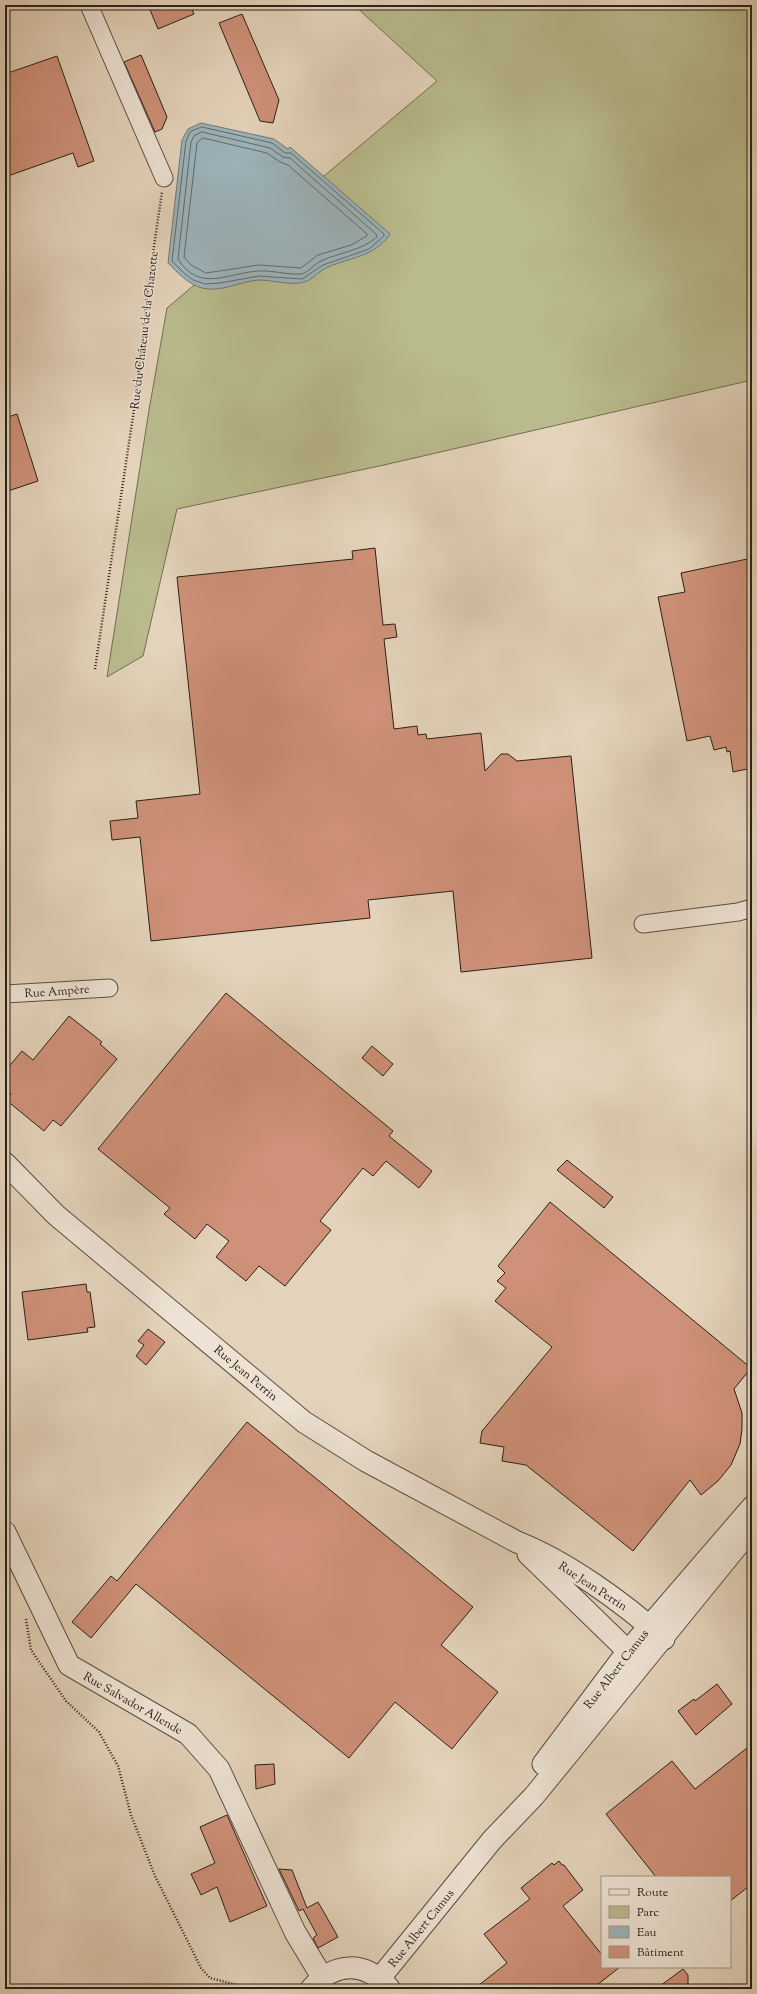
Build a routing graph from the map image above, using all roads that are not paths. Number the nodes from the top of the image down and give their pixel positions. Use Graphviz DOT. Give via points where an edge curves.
graph roads {
  1 [pos="89,5"];
  2 [pos="164,178"];
  3 [pos="752,908"];
  4 [pos="643,924"];
  5 [pos="109,988"];
  6 [pos="5,994"];
  7 [pos="5,1163"];
  8 [pos="752,1507"];
  9 [pos="752,1528"];
  10 [pos="5,1532"];
  11 [pos="517,1542"];
  12 [pos="657,1632"];
  13 [pos="635,1659"];
  14 [pos="316,1983"];
  15 [pos="384,1984"];
  1 -- 2 [label="street"];
  3 -- 4 [label="street"];
  5 -- 6 [label="street, Rue Ampère"];
  7 -- 11 [label="street, Rue Jean Perrin" via="56,1215 304,1422 366,1461"];
  8 -- 12 [label="street, Rue Albert Camus"];
  9 -- 12 [label="street, Rue Albert Camus"];
  10 -- 14 [label="street, Rue Salvador Allende" via="69,1665 188,1734 219,1769"];
  11 -- 12 [label="street, Rue Jean Perrin" via="538,1550 602,1590"];
  11 -- 13 [label="street, Rue Jean Perrin"];
  12 -- 13 [label="street, Rue Albert Camus"];
  13 -- 15 [label="street, Rue Albert Camus" via="523,1791 492,1840"];
  14 -- 15 [label="street" via="336,1970 351,1967 366,1970"];
}
